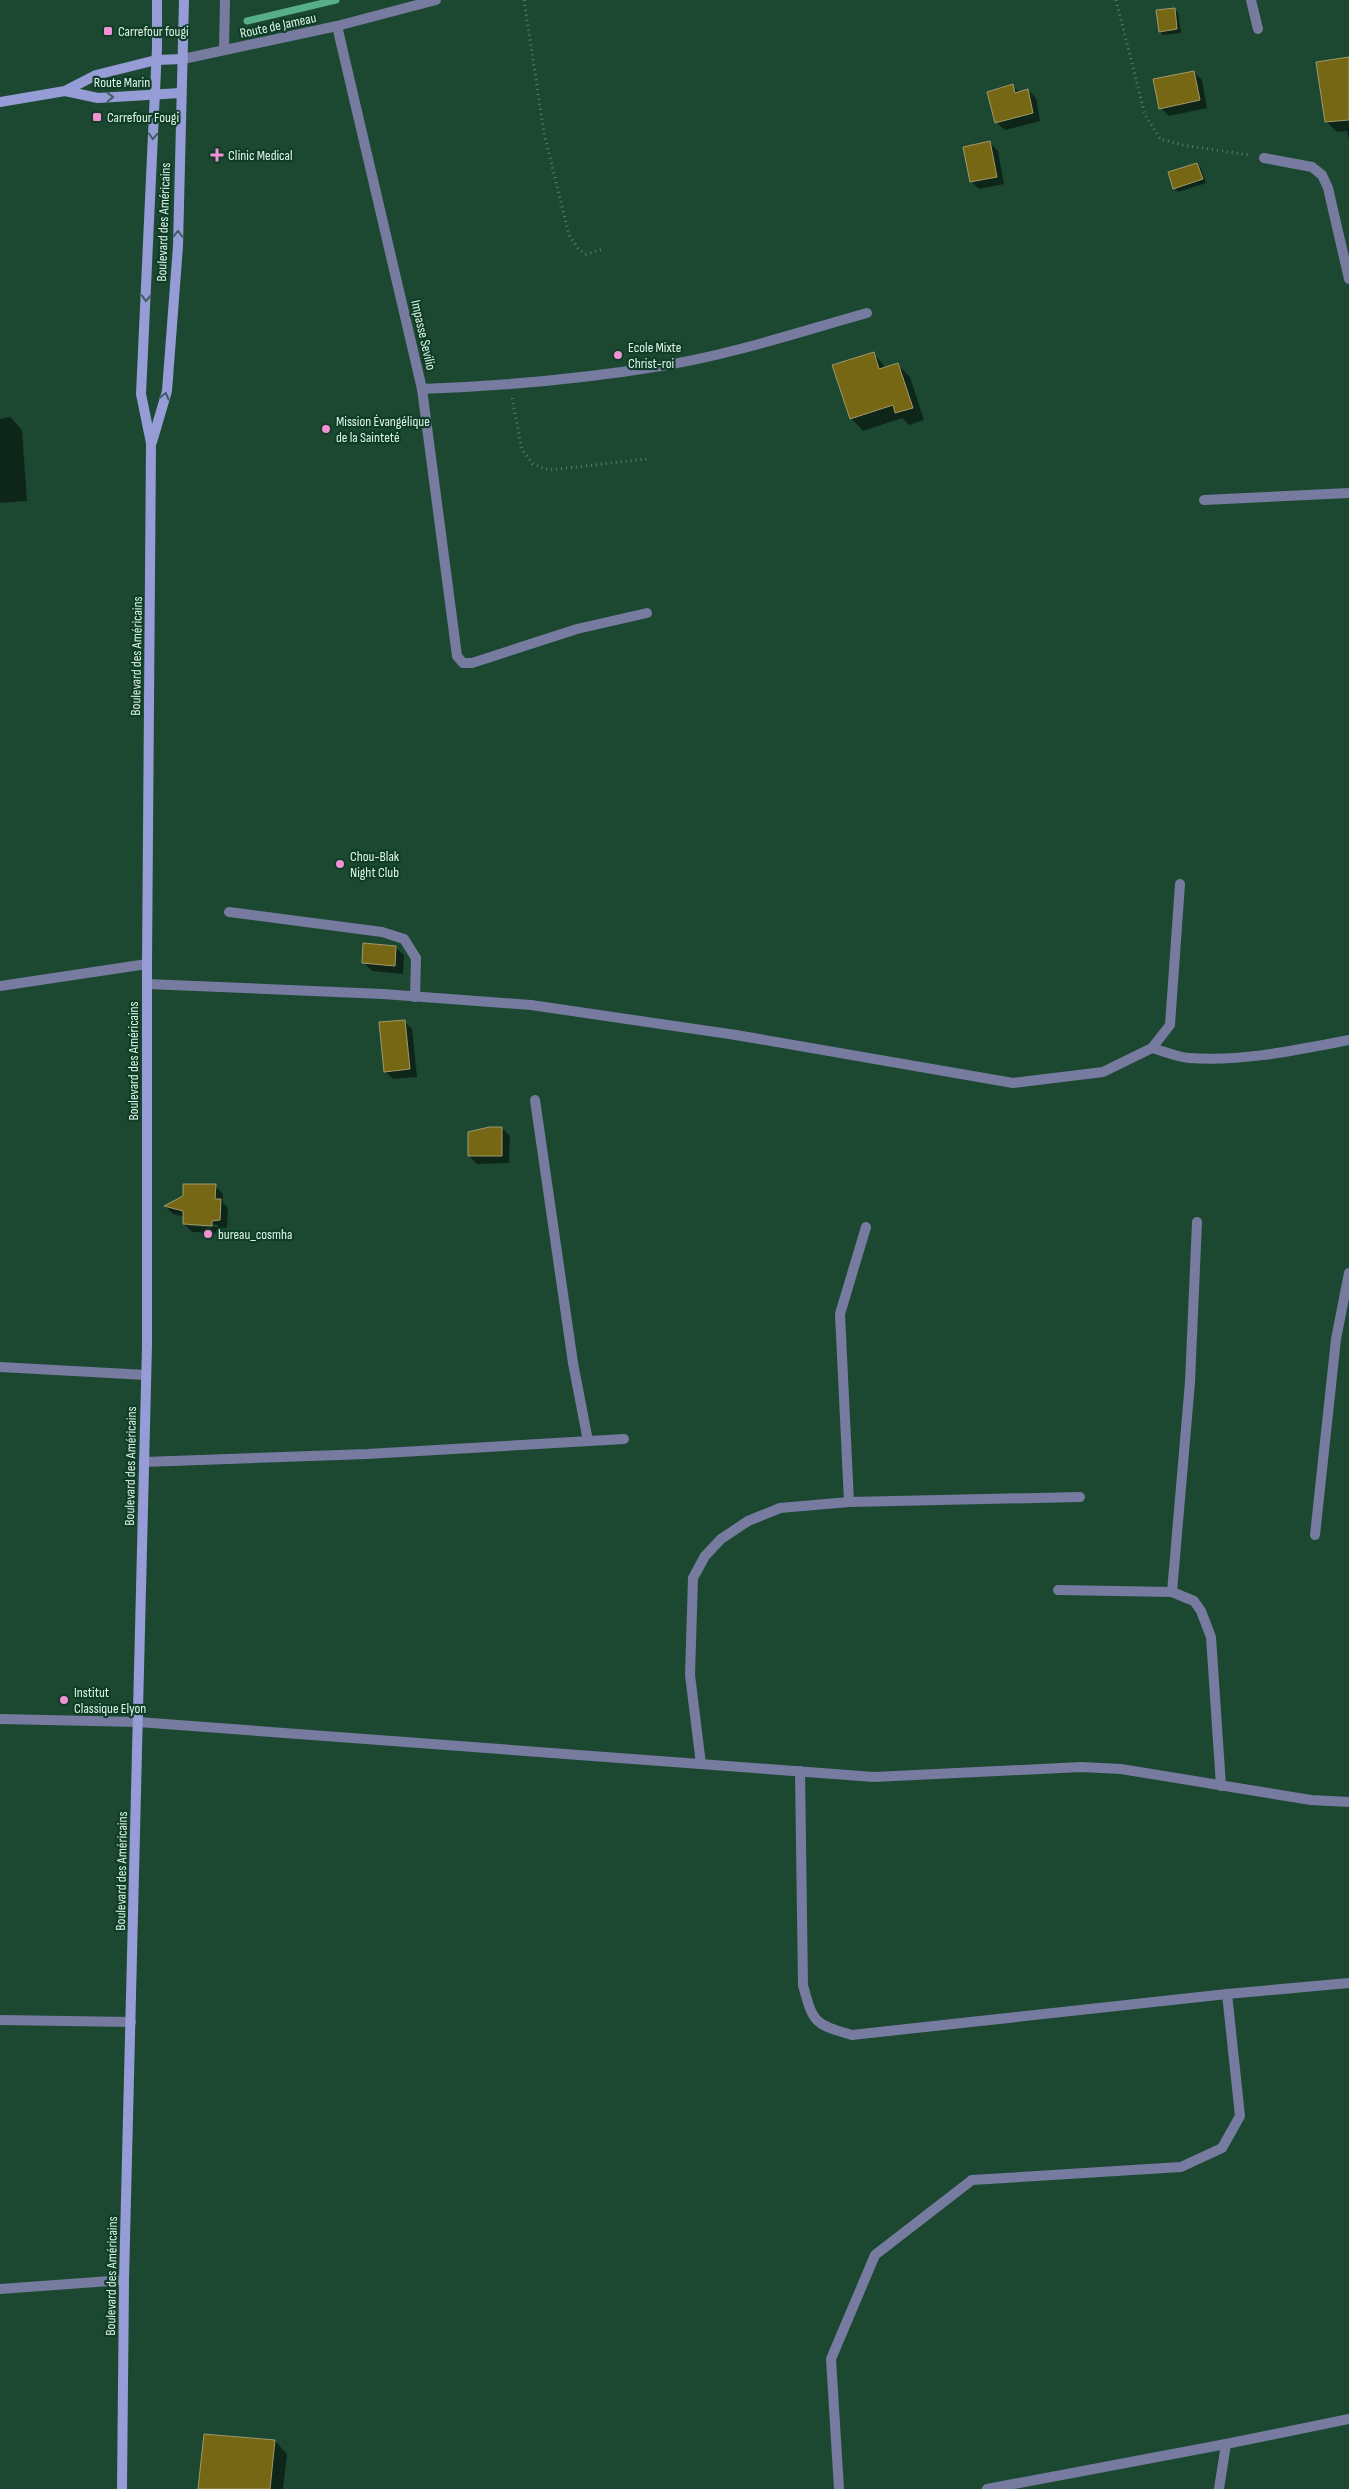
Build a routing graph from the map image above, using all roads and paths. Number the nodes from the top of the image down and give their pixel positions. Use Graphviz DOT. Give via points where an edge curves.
graph roads {
  1 [pos="157,0"];
  2 [pos="184,0"];
  3 [pos="225,0"];
  4 [pos="436,0"];
  5 [pos="524,0"];
  6 [pos="1116,0"];
  7 [pos="1252,0"];
  8 [pos="337,26"];
  9 [pos="1258,29"];
  10 [pos="224,50"];
  11 [pos="183,59"];
  12 [pos="156,60"];
  13 [pos="65,91"];
  14 [pos="180,93"];
  15 [pos="155,95"];
  16 [pos="0,102"];
  17 [pos="1264,158"];
  18 [pos="601,250"];
  19 [pos="1349,279"];
  20 [pos="867,313"];
  21 [pos="510,385"];
  22 [pos="422,389"];
  23 [pos="151,443"];
  24 [pos="647,460"];
  25 [pos="1349,493"];
  26 [pos="1204,500"];
  27 [pos="647,613"];
  28 [pos="1180,884"];
  29 [pos="229,912"];
  30 [pos="147,964"];
  31 [pos="147,984"];
  32 [pos="0,986"];
  33 [pos="415,997"];
  34 [pos="1349,1040"];
  35 [pos="1152,1048"];
  36 [pos="535,1100"];
  37 [pos="1197,1222"];
  38 [pos="866,1227"];
  39 [pos="1349,1273"];
  40 [pos="0,1367"];
  41 [pos="146,1375"];
  42 [pos="624,1439"];
  43 [pos="588,1441"];
  44 [pos="144,1462"];
  45 [pos="1080,1497"];
  46 [pos="849,1502"];
  47 [pos="1315,1535"];
  48 [pos="1058,1590"];
  49 [pos="1172,1592"];
  50 [pos="0,1719"];
  51 [pos="138,1722"];
  52 [pos="701,1764"];
  53 [pos="800,1772"];
  54 [pos="1221,1786"];
  55 [pos="1349,1802"];
  56 [pos="1349,1983"];
  57 [pos="1227,1994"];
  58 [pos="0,2020"];
  59 [pos="131,2022"];
  60 [pos="124,2280"];
  61 [pos="0,2289"];
  62 [pos="1349,2419"];
  63 [pos="1226,2444"];
  64 [pos="122,2489"];
  65 [pos="839,2489"];
  66 [pos="988,2489"];
  67 [pos="1219,2489"];
  1 -- 12 [label="main road, Boulevard des Américains"];
  2 -- 11 [label="main road, Boulevard des Américains"];
  3 -- 10 [label="street"];
  4 -- 8 [label="street, Route de Jameau"];
  5 -- 18 [label="path" via="544,133 568,235 586,254"];
  6 -- 17 [label="path" via="1145,115 1160,138 1184,146"];
  7 -- 9 [label="street"];
  8 -- 10 [label="street, Route de Jameau"];
  8 -- 22 [label="street, Impasse Sevilio"];
  10 -- 11 [label="street, Route de Jameau"];
  11 -- 12 [label="main road"];
  11 -- 14 [label="main road, Boulevard des Américains"];
  12 -- 13 [label="main road" via="96,75"];
  12 -- 15 [label="main road, Boulevard des Américains"];
  13 -- 15 [label="main road, Route Marin, one-way" via="98,98"];
  13 -- 16 [label="main road"];
  14 -- 15 [label="main road, Route Marin"];
  23 -- 14 [label="main road, Boulevard des Américains, one-way" via="167,392 178,246"];
  15 -- 23 [label="main road, Boulevard des Américains, one-way" via="141,394"];
  17 -- 19 [label="street" via="1312,167 1322,175 1328,188"];
  20 -- 21 [label="street" via="682,362"];
  21 -- 22 [label="street"];
  21 -- 24 [label="path" via="522,450 533,464 549,470"];
  22 -- 27 [label="street, Impasse Sevilio" via="457,656 463,663 577,629"];
  23 -- 30 [label="main road, Boulevard des Américains"];
  25 -- 26 [label="street"];
  28 -- 35 [label="street" via="1170,1025"];
  29 -- 33 [label="street" via="382,932 404,939 416,958"];
  30 -- 31 [label="main road, Boulevard des Américains"];
  30 -- 32 [label="street"];
  31 -- 33 [label="street"];
  31 -- 41 [label="main road, Boulevard des Américains"];
  33 -- 35 [label="street" via="532,1005 736,1035 1013,1083 1103,1072"];
  34 -- 35 [label="street" via="1294,1051 1234,1057 1188,1058"];
  36 -- 43 [label="street" via="573,1363"];
  37 -- 49 [label="street" via="1190,1382"];
  38 -- 46 [label="street" via="840,1314"];
  39 -- 47 [label="street" via="1336,1340"];
  40 -- 41 [label="street"];
  41 -- 44 [label="main road, Boulevard des Américains"];
  42 -- 43 [label="street"];
  43 -- 44 [label="street" via="367,1454"];
  44 -- 51 [label="main road, Boulevard des Américains"];
  45 -- 46 [label="street"];
  46 -- 52 [label="street" via="780,1508 748,1521 721,1539 705,1556 693,1578 690,1674"];
  48 -- 49 [label="street"];
  49 -- 54 [label="street" via="1194,1601 1211,1637"];
  50 -- 51 [label="street"];
  51 -- 52 [label="street"];
  51 -- 59 [label="main road, Boulevard des Américains"];
  52 -- 53 [label="street"];
  53 -- 54 [label="street" via="874,1777 1080,1766 1121,1768"];
  53 -- 57 [label="street" via="802,1985 811,2014 824,2027 852,2035"];
  54 -- 55 [label="street" via="1311,1800"];
  56 -- 57 [label="street"];
  57 -- 65 [label="street" via="1240,2116 1222,2148 1181,2167 972,2180 875,2255 831,2359"];
  58 -- 59 [label="street"];
  59 -- 60 [label="main road, Boulevard des Américains"];
  60 -- 61 [label="street"];
  60 -- 64 [label="main road, Boulevard des Américains"];
  62 -- 63 [label="street"];
  63 -- 66 [label="street"];
  63 -- 67 [label="street"];
}
